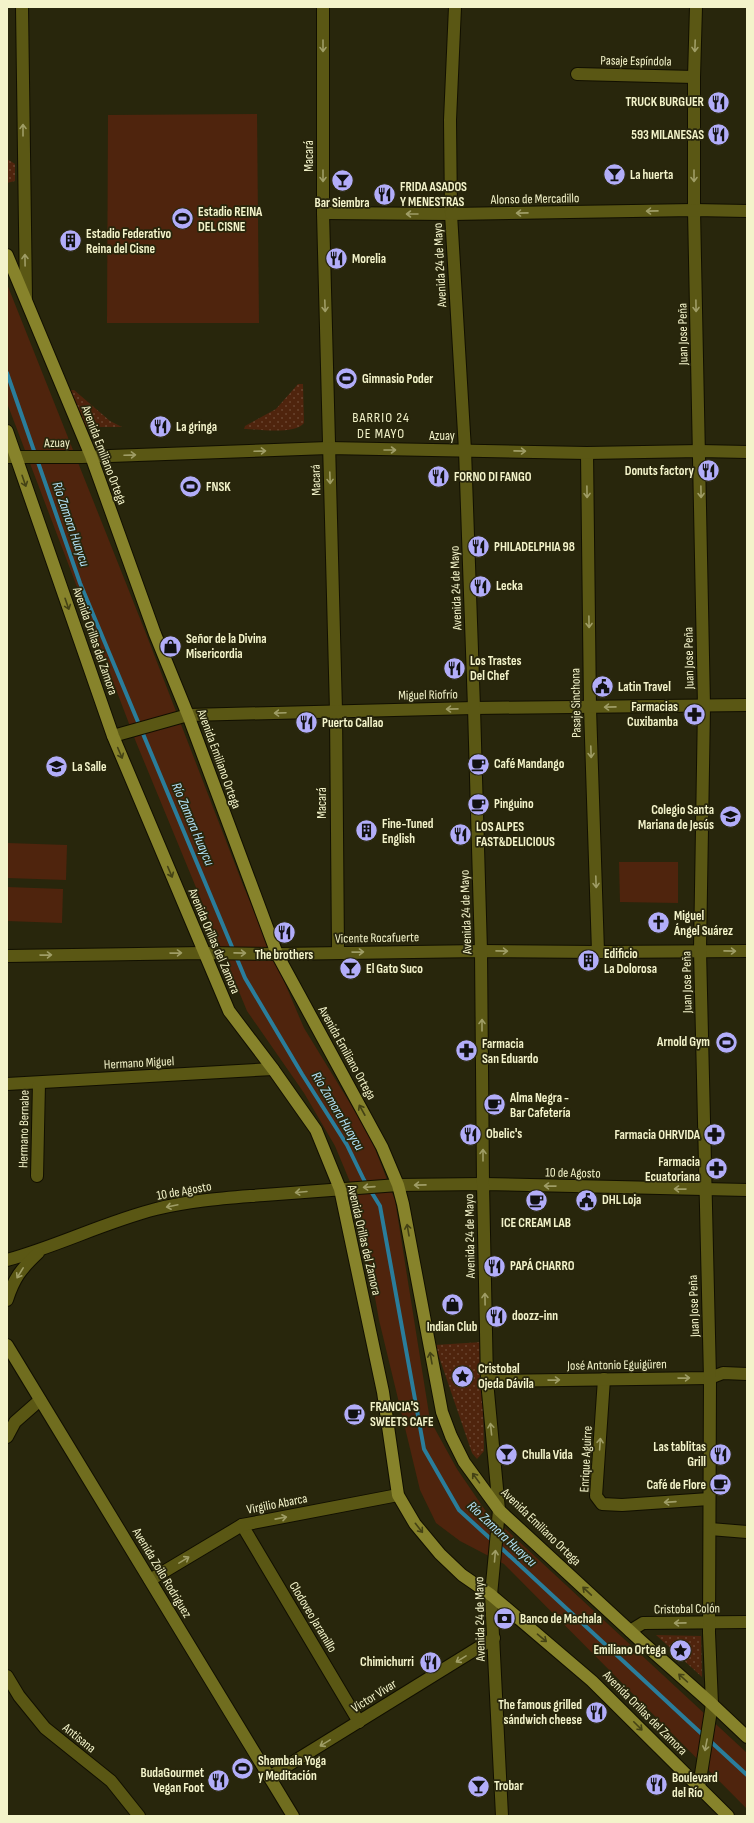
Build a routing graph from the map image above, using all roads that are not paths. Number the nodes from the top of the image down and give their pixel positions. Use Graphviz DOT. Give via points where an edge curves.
graph roads {
  1 [pos="22,7"];
  2 [pos="323,7"];
  3 [pos="455,7"];
  4 [pos="696,7"];
  5 [pos="577,74"];
  6 [pos="694,77"];
  7 [pos="694,210"];
  8 [pos="747,211"];
  9 [pos="323,213"];
  10 [pos="451,214"];
  11 [pos="7,255"];
  12 [pos="26,299"];
  13 [pos="7,431"];
  14 [pos="328,448"];
  15 [pos="465,450"];
  16 [pos="700,451"];
  17 [pos="747,452"];
  18 [pos="587,453"];
  19 [pos="86,456"];
  20 [pos="12,458"];
  21 [pos="747,705"];
  22 [pos="704,706"];
  23 [pos="474,708"];
  24 [pos="590,708"];
  25 [pos="336,711"];
  26 [pos="183,716"];
  27 [pos="118,735"];
  28 [pos="700,950"];
  29 [pos="481,951"];
  30 [pos="747,951"];
  31 [pos="338,952"];
  32 [pos="598,952"];
  33 [pos="204,953"];
  34 [pos="277,954"];
  35 [pos="7,956"];
  36 [pos="273,1069"];
  37 [pos="39,1083"];
  38 [pos="7,1084"];
  39 [pos="37,1176"];
  40 [pos="483,1184"];
  41 [pos="398,1185"];
  42 [pos="340,1189"];
  43 [pos="705,1190"];
  44 [pos="747,1190"];
  45 [pos="40,1251"];
  46 [pos="7,1260"];
  47 [pos="7,1300"];
  48 [pos="8,1345"];
  49 [pos="747,1374"];
  50 [pos="710,1378"];
  51 [pos="604,1379"];
  52 [pos="487,1382"];
  53 [pos="40,1400"];
  54 [pos="7,1437"];
  55 [pos="398,1496"];
  56 [pos="709,1499"];
  57 [pos="499,1510"];
  58 [pos="242,1525"];
  59 [pos="710,1529"];
  60 [pos="747,1532"];
  61 [pos="150,1580"];
  62 [pos="491,1595"];
  63 [pos="709,1622"];
  64 [pos="747,1622"];
  65 [pos="630,1630"];
  66 [pos="494,1638"];
  67 [pos="7,1676"];
  68 [pos="712,1704"];
  69 [pos="359,1722"];
  70 [pos="747,1737"];
  71 [pos="269,1777"];
  72 [pos="699,1787"];
  73 [pos="138,1816"];
  74 [pos="293,1816"];
  75 [pos="502,1816"];
  76 [pos="728,1816"];
  12 -- 1 [label="street, Avenida Emiliano Ortega, one-way"];
  2 -- 9 [label="street, Macará, one-way"];
  3 -- 10 [label="street, Avenida 24 de Mayo" via="450,120"];
  4 -- 6 [label="street, Juan Jose Peña, one-way"];
  5 -- 6 [label="street, Pasaje Espíndola"];
  6 -- 7 [label="street, Juan Jose Peña, one-way"];
  7 -- 8 [label="street, Alonso de Mercadillo"];
  7 -- 10 [label="street, Alonso de Mercadillo, one-way"];
  7 -- 16 [label="street, Juan Jose Peña, one-way"];
  10 -- 9 [label="street, Alonso de Mercadillo, one-way"];
  9 -- 14 [label="street, Macará, one-way"];
  10 -- 15 [label="street, Avenida 24 de Mayo"];
  11 -- 12 [label="main road, Avenida Emiliano Ortega"];
  12 -- 19 [label="main road, Avenida Emiliano Ortega"];
  13 -- 20 [label="main road, Avenida Orillas del Zamora"];
  14 -- 15 [label="street, Azuay, one-way"];
  19 -- 14 [label="street, Azuay, one-way"];
  14 -- 25 [label="street, Macará, one-way"];
  15 -- 18 [label="street, Azuay, one-way"];
  15 -- 23 [label="street, Avenida 24 de Mayo"];
  16 -- 17 [label="street, Azuay"];
  16 -- 18 [label="street, Azuay"];
  16 -- 22 [label="street, Juan Jose Peña, one-way"];
  18 -- 24 [label="street, Pasaje Sinchona, one-way"];
  19 -- 20 [label="street, Azuay"];
  19 -- 26 [label="main road, Avenida Emiliano Ortega" via="155,634"];
  20 -- 27 [label="main road, Avenida Orillas del Zamora, one-way"];
  21 -- 22 [label="street, Miguel Riofrío"];
  22 -- 24 [label="street, Miguel Riofrío, one-way"];
  22 -- 28 [label="street, Juan Jose Peña"];
  23 -- 24 [label="street, Miguel Riofrío"];
  23 -- 25 [label="street, Miguel Riofrío, one-way"];
  23 -- 29 [label="street, Avenida 24 de Mayo"];
  24 -- 32 [label="street, Pasaje Sinchona, one-way"];
  25 -- 26 [label="street, Miguel Riofrío, one-way"];
  25 -- 31 [label="street, Macará"];
  26 -- 27 [label="street, Miguel Riofrío"];
  26 -- 34 [label="main road, Avenida Emiliano Ortega"];
  27 -- 33 [label="main road, Avenida Orillas del Zamora, one-way"];
  28 -- 30 [label="street, Vicente Rocafuerte, one-way"];
  28 -- 32 [label="street, Vicente Rocafuerte"];
  28 -- 43 [label="street, Juan Jose Peña"];
  31 -- 29 [label="street, Vicente Rocafuerte, one-way"];
  29 -- 32 [label="street, Vicente Rocafuerte, one-way"];
  40 -- 29 [label="street, Avenida 24 de Mayo, one-way"];
  31 -- 34 [label="street, Vicente Rocafuerte"];
  33 -- 34 [label="street, Vicente Rocafuerte, one-way"];
  35 -- 33 [label="street, Vicente Rocafuerte, one-way"];
  33 -- 36 [label="main road, Avenida Orillas del Zamora" via="229,1011"];
  41 -- 34 [label="main road, Avenida Emiliano Ortega, one-way" via="382,1147"];
  36 -- 37 [label="street, Hermano Miguel"];
  36 -- 42 [label="main road, Avenida Orillas del Zamora" via="316,1130"];
  37 -- 38 [label="street, Hermano Miguel"];
  37 -- 39 [label="street, Hermano Bernabe"];
  40 -- 41 [label="street, 10 de Agosto, one-way"];
  43 -- 40 [label="street, 10 de Agosto, one-way"];
  52 -- 40 [label="street, Avenida 24 de Mayo, one-way"];
  41 -- 42 [label="street, 10 de Agosto, one-way"];
  57 -- 41 [label="main road, Avenida Emiliano Ortega, one-way" via="464,1462 442,1412"];
  42 -- 45 [label="street, 10 de Agosto, one-way" via="184,1203 123,1219"];
  42 -- 55 [label="main road, Avenida Orillas del Zamora" via="383,1392"];
  43 -- 44 [label="street, 10 de Agosto"];
  43 -- 50 [label="street, Juan Jose Peña"];
  45 -- 46 [label="street, 10 de Agosto"];
  45 -- 47 [label="street, 10 de Agosto, one-way" via="21,1269"];
  48 -- 53 [label="main road, Avenida Zoilo Rodriguez"];
  49 -- 50 [label="street, José Antonio Eguigüren" via="723,1373"];
  51 -- 50 [label="street, José Antonio Eguigüren, one-way"];
  50 -- 56 [label="street, Juan Jose Peña"];
  52 -- 51 [label="street, José Antonio Eguigüren, one-way"];
  56 -- 51 [label="street, Enrique Aguirre, one-way" via="602,1504 596,1496"];
  57 -- 52 [label="street, Avenida 24 de Mayo, one-way"];
  53 -- 54 [label="street" via="15,1422"];
  53 -- 61 [label="main road, Avenida Zoilo Rodriguez"];
  58 -- 55 [label="street, Virgilio Abarca, one-way"];
  55 -- 62 [label="main road, Avenida Orillas del Zamora, one-way" via="415,1524 440,1554 462,1575"];
  56 -- 59 [label="street, Juan Jose Peña"];
  62 -- 57 [label="street, Avenida 24 de Mayo, one-way"];
  65 -- 57 [label="main road, Avenida Emiliano Ortega, one-way"];
  61 -- 58 [label="street, Virgilio Abarca, one-way"];
  58 -- 69 [label="street, Clodoveo Jaramillo"];
  59 -- 60 [label="street"];
  59 -- 63 [label="street, Juan Jose Peña"];
  61 -- 71 [label="main road, Avenida Zoilo Rodriguez"];
  62 -- 66 [label="street, Avenida 24 de Mayo"];
  62 -- 72 [label="main road, Avenida Orillas del Zamora, one-way" via="592,1681"];
  63 -- 64 [label="street, Cristobal Colón"];
  63 -- 65 [label="street, Cristobal Colón, one-way" via="644,1623"];
  63 -- 68 [label="street, Juan Jose Peña"];
  68 -- 65 [label="main road, Avenida Emiliano Ortega, one-way"];
  66 -- 69 [label="street, Victor Vivar, one-way"];
  66 -- 75 [label="street, Avenida 24 de Mayo"];
  67 -- 73 [label="street, Antisana" via="19,1696 45,1728 110,1781"];
  68 -- 70 [label="main road, Avenida Emiliano Ortega"];
  68 -- 72 [label="street, Juan Jose Peña, one-way"];
  69 -- 71 [label="street, Victor Vivar, one-way"];
  71 -- 74 [label="main road, Avenida Zoilo Rodriguez"];
  72 -- 76 [label="main road, Avenida Orillas del Zamora"];
}
